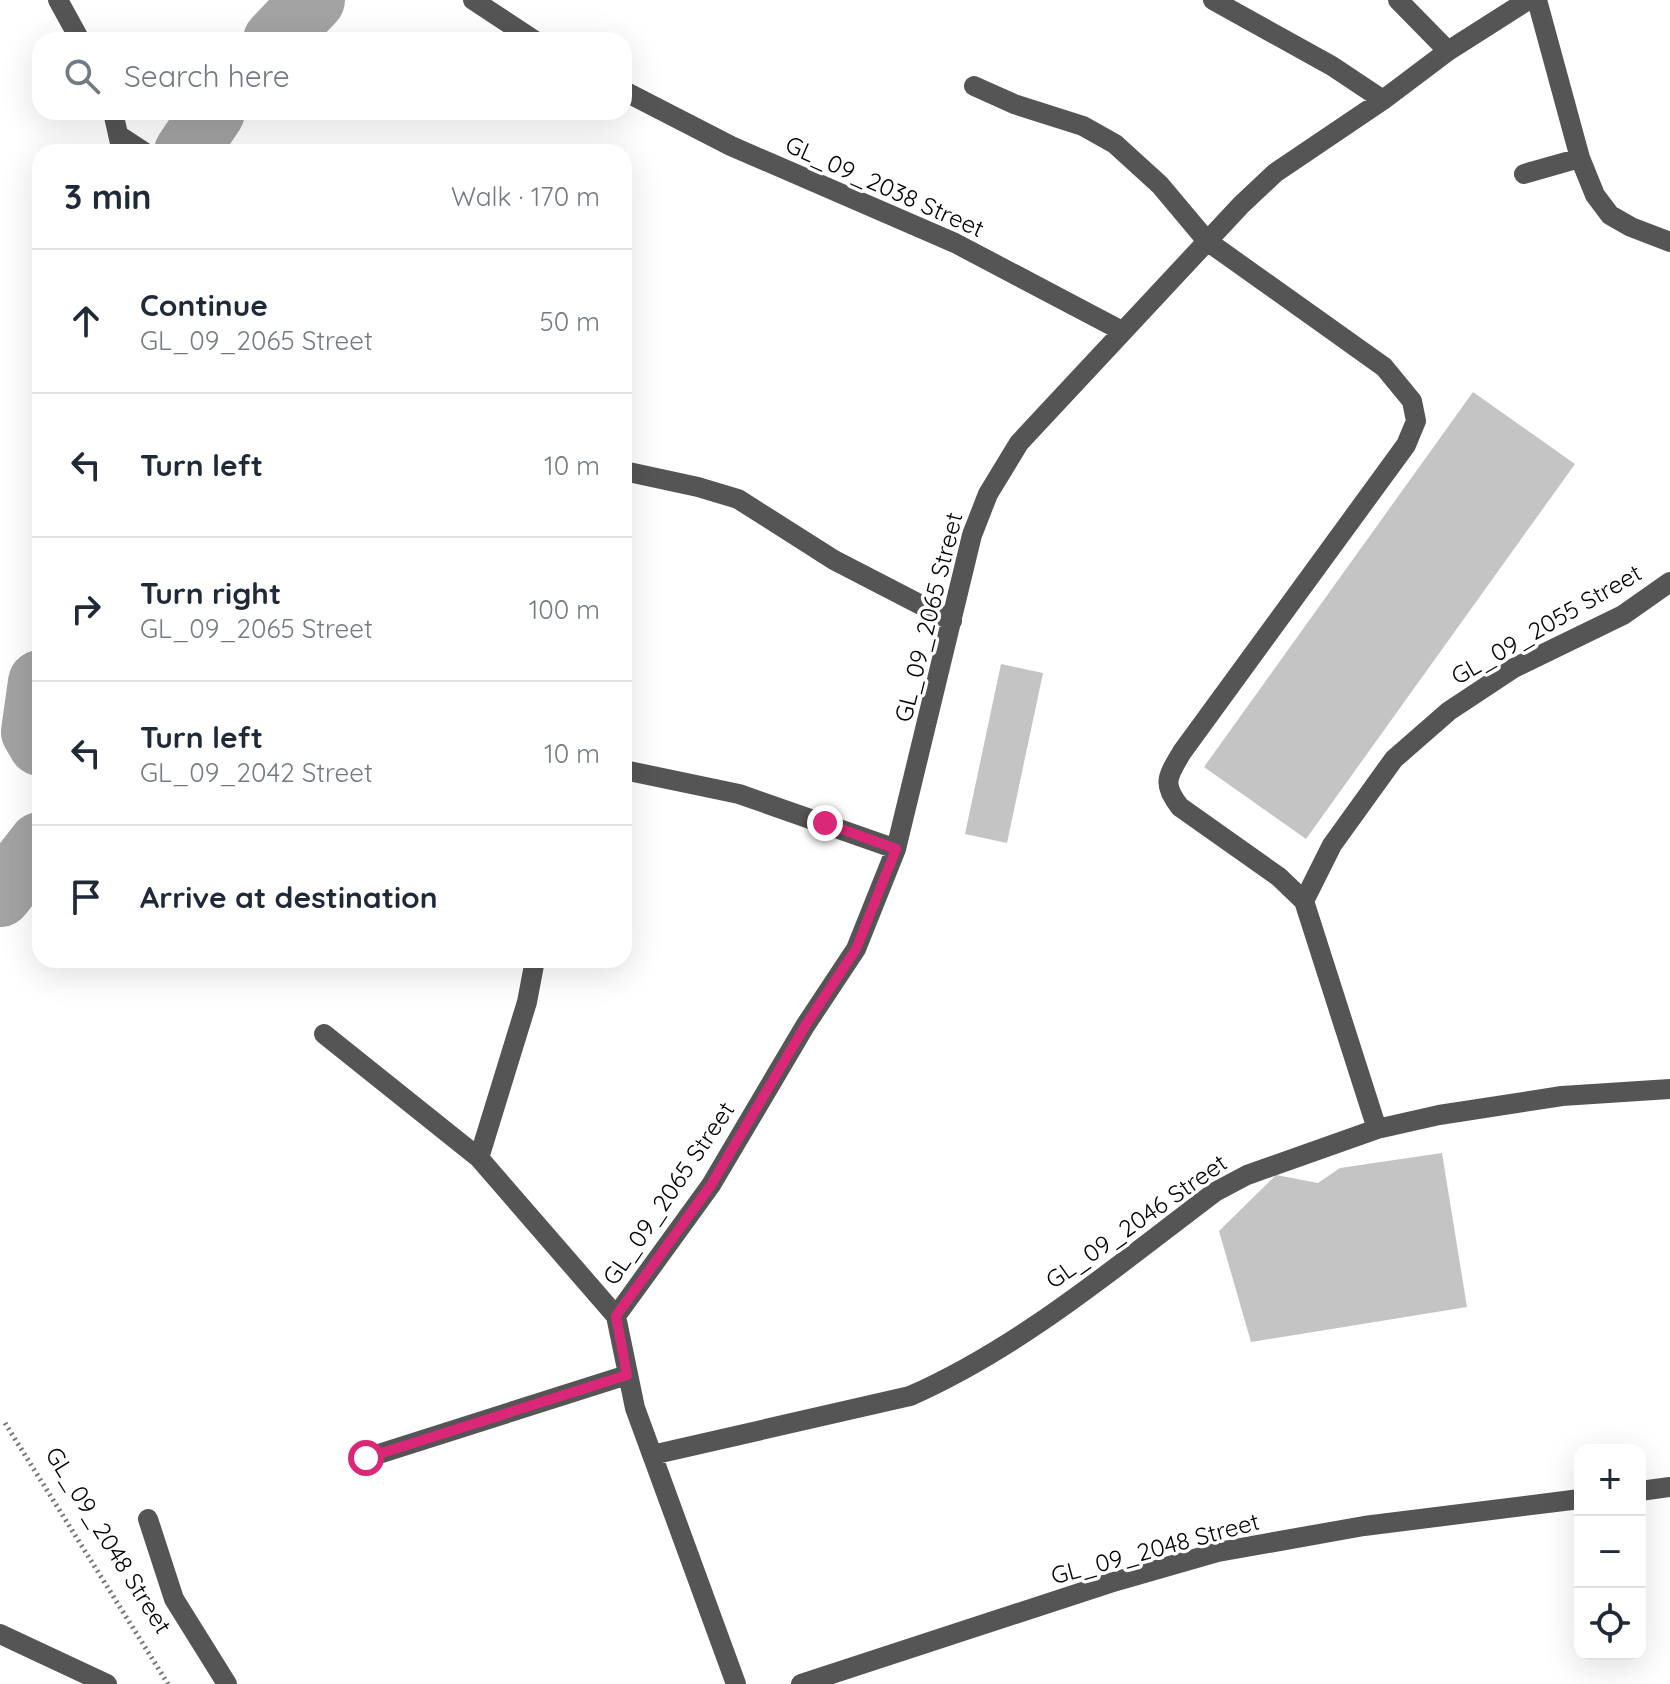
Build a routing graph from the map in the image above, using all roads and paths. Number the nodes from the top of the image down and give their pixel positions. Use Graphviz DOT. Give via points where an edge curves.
graph roads {
  1 [pos="58,0"];
  2 [pos="473,0"];
  3 [pos="1213,0"];
  4 [pos="1398,0"];
  5 [pos="1528,0"];
  6 [pos="1537,0"];
  7 [pos="76,32"];
  8 [pos="522,32"];
  9 [pos="1448,51"];
  10 [pos="974,86"];
  11 [pos="632,95"];
  12 [pos="1383,100"];
  13 [pos="115,120"];
  14 [pos="121,144"];
  15 [pos="1580,158"];
  16 [pos="1524,174"];
  17 [pos="1207,241"];
  18 [pos="1670,242"];
  19 [pos="1122,331"];
  20 [pos="632,473"];
  21 [pos="1670,582"];
  22 [pos="952,621"];
  23 [pos="632,772"];
  24 [pos="896,849"];
  25 [pos="1304,901"];
  26 [pos="533,968"];
  27 [pos="324,1034"];
  28 [pos="1670,1089"];
  29 [pos="1377,1129"];
  30 [pos="479,1158"];
  31 [pos="616,1316"];
  32 [pos="627,1375"];
  33 [pos="5,1423"];
  34 [pos="652,1455"];
  35 [pos="366,1458"];
  36 [pos="1670,1487"];
  37 [pos="1646,1490"];
  38 [pos="1574,1500"];
  39 [pos="148,1519"];
  40 [pos="0,1634"];
  41 [pos="107,1684"];
  42 [pos="168,1684"];
  43 [pos="227,1684"];
  44 [pos="736,1684"];
  45 [pos="801,1684"];
  1 -- 7 [label="street"];
  2 -- 8 [label="street"];
  3 -- 12 [label="street"];
  4 -- 9 [label="street"];
  5 -- 9 [label="street, GL_09_2065 Street"];
  6 -- 15 [label="street"];
  9 -- 12 [label="street, GL_09_2065 Street"];
  10 -- 17 [label="street" via="1083,126 1115,144 1160,185"];
  11 -- 19 [label="street, GL_09_2038 Street" via="731,146 955,243"];
  12 -- 17 [label="street, GL_09_2065 Street" via="1275,173"];
  13 -- 14 [label="street"];
  15 -- 16 [label="street"];
  15 -- 18 [label="street" via="1610,215"];
  17 -- 19 [label="street, GL_09_2065 Street"];
  17 -- 25 [label="street" via="1384,367 1412,401 1416,421 1406,445 1167,778 1169,793 1180,807 1279,877"];
  19 -- 22 [label="street, GL_09_2065 Street" via="1019,443 988,494 972,535"];
  20 -- 22 [label="street" via="738,499 834,560"];
  21 -- 25 [label="street, GL_09_2055 Street" via="1623,615 1514,668 1449,711 1394,759 1332,845"];
  22 -- 24 [label="street, GL_09_2065 Street"];
  23 -- 24 [label="street" via="739,794"];
  24 -- 31 [label="street, GL_09_2065 Street" via="856,949 711,1185"];
  25 -- 29 [label="street"];
  26 -- 30 [label="street"];
  27 -- 30 [label="street"];
  28 -- 29 [label="street, GL_09_2046 Street" via="1562,1096"];
  29 -- 34 [label="street, GL_09_2046 Street" via="1247,1175 1215,1192 1009,1343 945,1381 910,1396"];
  30 -- 31 [label="street"];
  31 -- 32 [label="street"];
  32 -- 34 [label="street"];
  32 -- 35 [label="street"];
  33 -- 42 [label="path, GL_09_2048 Street"];
  34 -- 44 [label="street"];
  36 -- 37 [label="street"];
  38 -- 45 [label="street, GL_09_2048 Street" via="1364,1526 1218,1552"];
  39 -- 43 [label="street, GL_09_2048 Street" via="174,1599"];
  40 -- 41 [label="street"];
}
